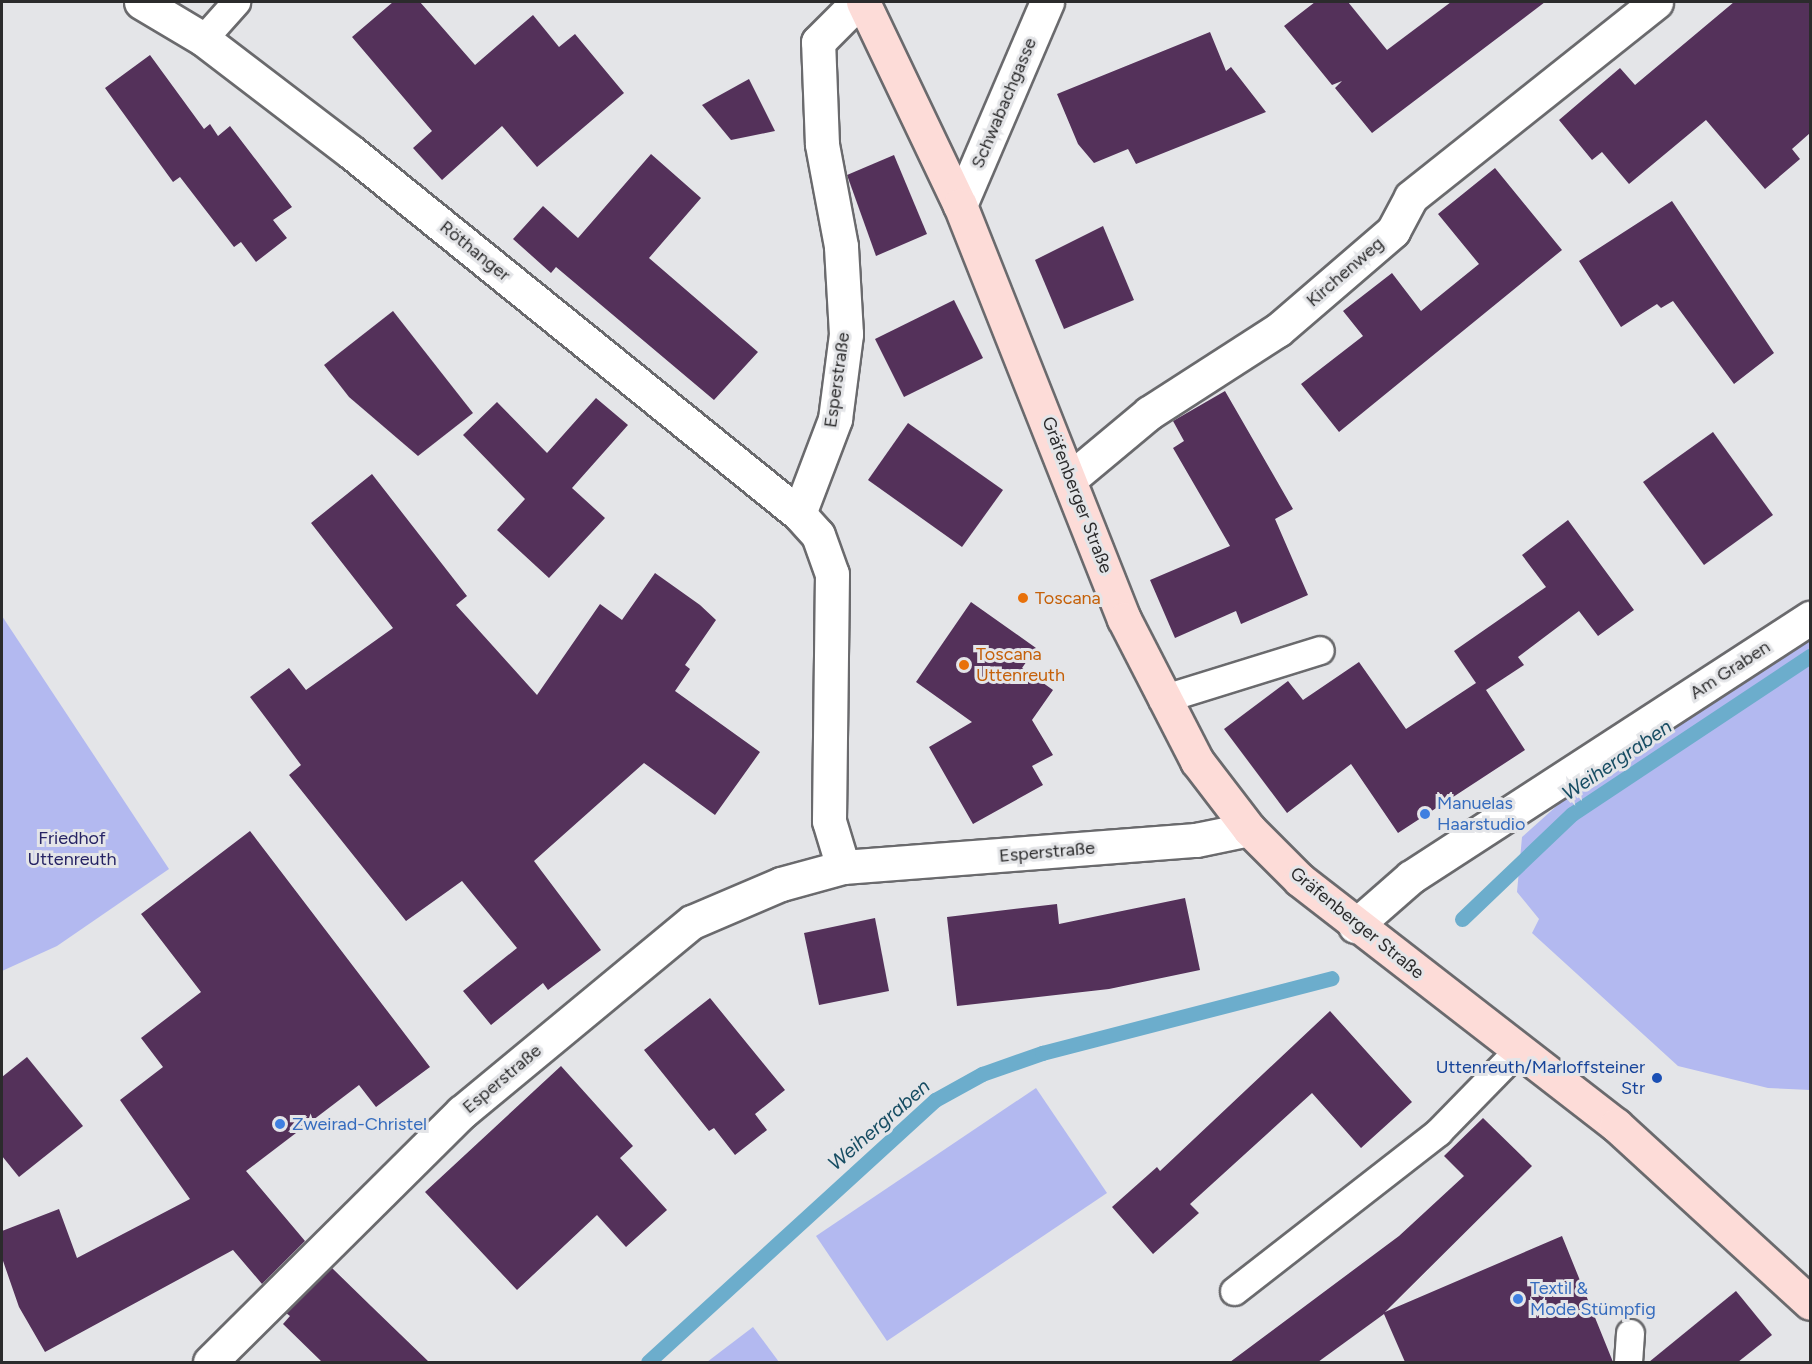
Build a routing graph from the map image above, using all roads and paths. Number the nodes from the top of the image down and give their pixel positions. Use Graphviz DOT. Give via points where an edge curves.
graph roads {
  1 [pos="141,2"];
  2 [pos="236,2"];
  3 [pos="858,2"];
  4 [pos="863,2"];
  5 [pos="1047,2"];
  6 [pos="1656,2"];
  7 [pos="203,39"];
  8 [pos="960,205"];
  9 [pos="1071,478"];
  10 [pos="799,514"];
  11 [pos="1810,618"];
  12 [pos="1320,650"];
  13 [pos="1162,699"];
  14 [pos="1249,829"];
  15 [pos="843,867"];
  16 [pos="1355,926"];
  17 [pos="1520,1048"];
  18 [pos="1234,1291"];
  19 [pos="1810,1303"];
  20 [pos="1630,1333"];
  21 [pos="210,1362"];
  22 [pos="1628,1362"];
  1 -- 7 [label="street, Röthanger"];
  2 -- 7 [label="lane"];
  3 -- 10 [label="street, Esperstraße" via="818,42 822,144 841,246 846,334 836,419"];
  4 -- 8 [label="main road, Gräfenberger Straße"];
  5 -- 8 [label="street, Schwabachgasse"];
  6 -- 9 [label="street, Kirchenweg" via="1411,197 1393,231 1278,330 1149,413"];
  7 -- 10 [label="street, Röthanger" via="351,152"];
  8 -- 9 [label="main road, Gräfenberger Straße"];
  9 -- 13 [label="main road, Gräfenberger Straße" via="1124,619"];
  10 -- 15 [label="street" via="823,544 832,574 829,821"];
  11 -- 16 [label="street, Am Graben" via="1421,870"];
  12 -- 13 [label="lane"];
  13 -- 14 [label="main road, Gräfenberger Straße" via="1197,761"];
  14 -- 15 [label="street, Esperstraße" via="1196,840"];
  14 -- 16 [label="main road, Gräfenberger Straße"];
  15 -- 21 [label="street, Esperstraße" via="781,884 692,922 637,964 462,1112"];
  16 -- 17 [label="main road, Gräfenberger Straße"];
  17 -- 18 [label="lane" via="1438,1132"];
  17 -- 19 [label="main road, Gräfenberger Straße" via="1616,1125"];
  20 -- 22 [label="lane"];
}
